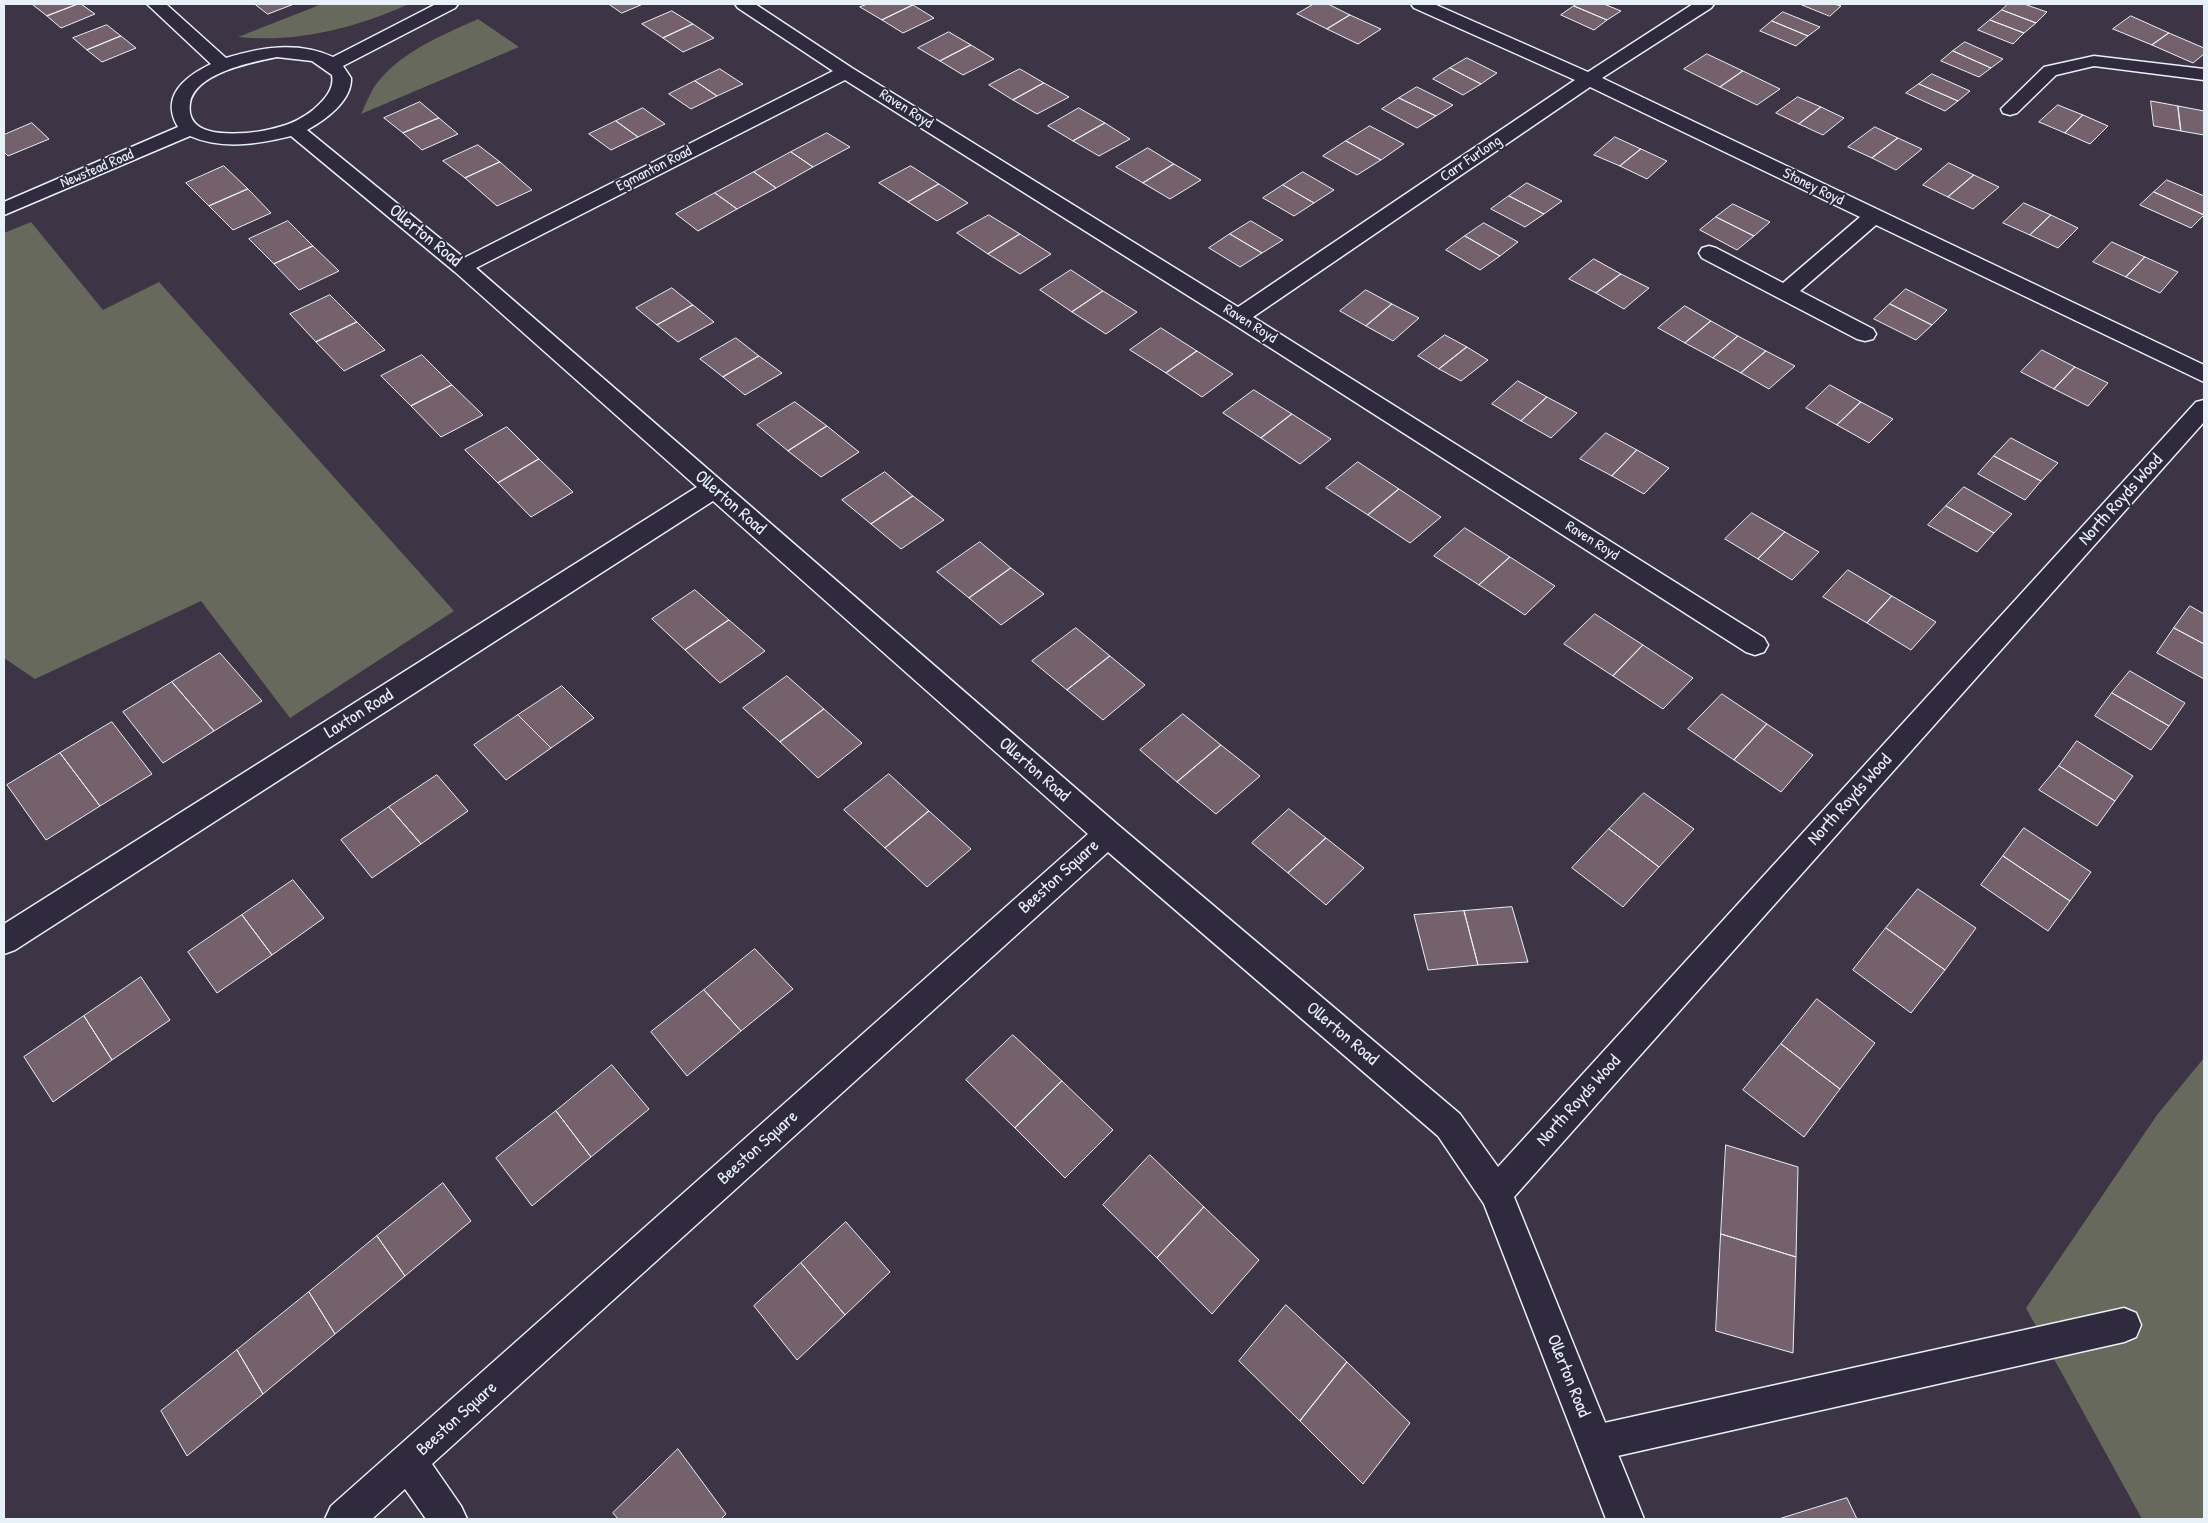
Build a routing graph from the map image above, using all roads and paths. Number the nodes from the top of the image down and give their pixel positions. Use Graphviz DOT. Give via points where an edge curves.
graph roads {
  1 [pos="156,4"];
  2 [pos="448,4"];
  3 [pos="744,4"];
  4 [pos="1420,4"];
  5 [pos="1705,4"];
  6 [pos="333,64"];
  7 [pos="223,65"];
  8 [pos="846,72"];
  9 [pos="2204,75"];
  10 [pos="1590,78"];
  11 [pos="2010,109"];
  12 [pos="191,129"];
  13 [pos="294,129"];
  14 [pos="4,209"];
  15 [pos="1874,216"];
  16 [pos="1709,253"];
  17 [pos="462,267"];
  18 [pos="1786,292"];
  19 [pos="1238,317"];
  20 [pos="1864,334"];
  21 [pos="2204,374"];
  22 [pos="2204,408"];
  23 [pos="713,489"];
  24 [pos="1755,645"];
  25 [pos="1108,834"];
  26 [pos="4,940"];
  27 [pos="1496,1193"];
  28 [pos="2124,1325"];
  29 [pos="1595,1443"];
  30 [pos="409,1462"];
  31 [pos="344,1519"];
  32 [pos="448,1519"];
  33 [pos="1625,1519"];
  1 -- 7 [label="street"];
  2 -- 6 [label="street"];
  3 -- 8 [label="street, Raven Royd"];
  4 -- 10 [label="street, Stoney Royd"];
  5 -- 10 [label="street, Carr Furlong"];
  6 -- 7 [label="street" via="316,56 277,52 249,56"];
  6 -- 13 [label="street" via="342,75 341,89 331,104"];
  7 -- 12 [label="street" via="201,77 187,90 179,105 182,119"];
  8 -- 17 [label="street, Egmanton Road"];
  8 -- 19 [label="street, Raven Royd"];
  9 -- 11 [label="street" via="2094,61 2050,71"];
  10 -- 15 [label="street, Stoney Royd"];
  10 -- 19 [label="street, Carr Furlong"];
  12 -- 13 [label="street" via="210,137 231,140"];
  12 -- 14 [label="street, Newstead Road"];
  13 -- 17 [label="street, Ollerton Road"];
  15 -- 18 [label="street"];
  15 -- 21 [label="street, Stoney Royd"];
  16 -- 18 [label="street"];
  17 -- 23 [label="street, Ollerton Road"];
  18 -- 20 [label="street"];
  19 -- 24 [label="street, Raven Royd"];
  22 -- 27 [label="street, North Royds Wood"];
  23 -- 25 [label="street, Ollerton Road"];
  23 -- 26 [label="street, Laxton Road"];
  25 -- 27 [label="street, Ollerton Road" via="1449,1125"];
  25 -- 30 [label="street, Beeston Square"];
  27 -- 29 [label="street, Ollerton Road"];
  28 -- 29 [label="street"];
  29 -- 33 [label="street, Ollerton Road"];
  30 -- 31 [label="street, Beeston Square"];
  30 -- 32 [label="street, Beeston Square"];
}
